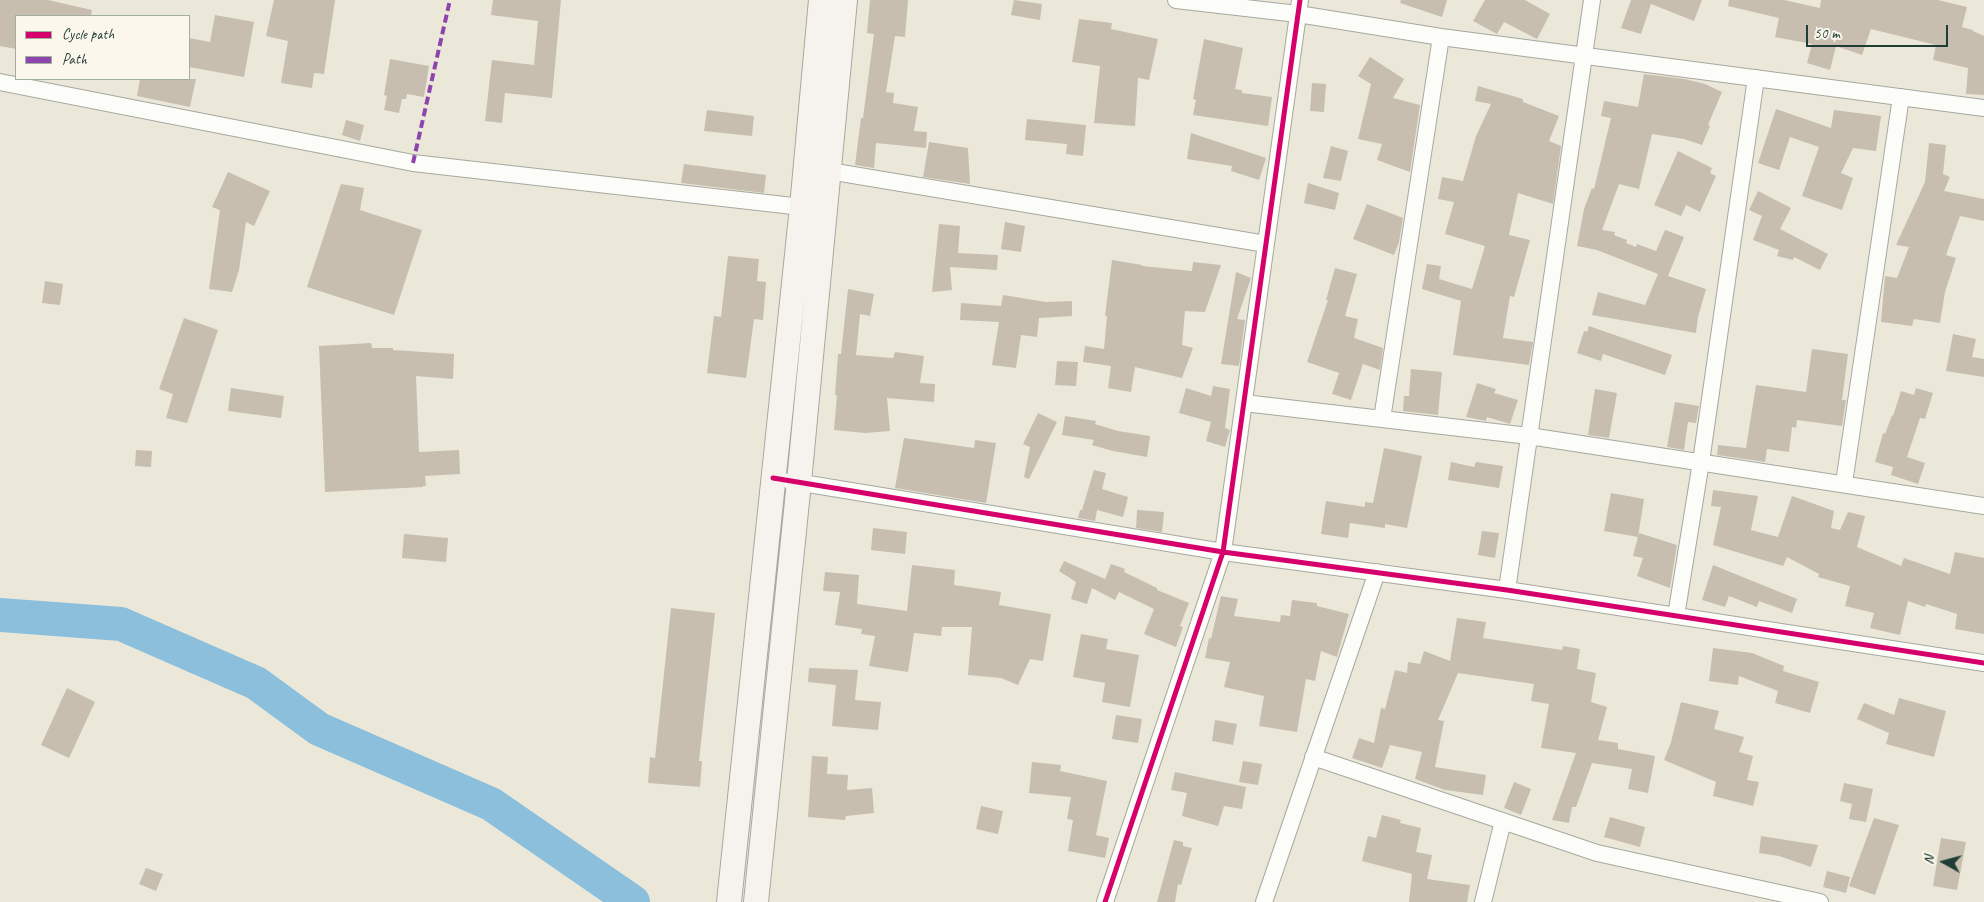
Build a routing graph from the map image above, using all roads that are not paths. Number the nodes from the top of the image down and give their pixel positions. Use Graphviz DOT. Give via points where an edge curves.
graph roads {
  1 [pos="821,0"];
  2 [pos="845,0"];
  3 [pos="1176,0"];
  4 [pos="1592,0"];
  5 [pos="1299,7"];
  6 [pos="1441,37"];
  7 [pos="1584,55"];
  8 [pos="1756,78"];
  9 [pos="0,82"];
  10 [pos="1901,97"];
  11 [pos="1984,108"];
  12 [pos="829,171"];
  13 [pos="802,207"];
  14 [pos="1266,244"];
  15 [pos="1244,403"];
  16 [pos="1382,419"];
  17 [pos="1529,436"];
  18 [pos="1702,462"];
  19 [pos="773,478"];
  20 [pos="799,482"];
  21 [pos="1844,483"];
  22 [pos="1984,506"];
  23 [pos="1223,552"];
  24 [pos="1377,572"];
  25 [pos="1507,590"];
  26 [pos="1676,616"];
  27 [pos="1984,663"];
  28 [pos="1313,757"];
  29 [pos="1503,821"];
  30 [pos="729,902"];
  31 [pos="756,902"];
  32 [pos="1105,902"];
  33 [pos="1264,902"];
  34 [pos="1483,902"];
  35 [pos="1820,902"];
  1 -- 13 [label="main road"];
  2 -- 12 [label="main road"];
  3 -- 5 [label="street"];
  4 -- 7 [label="street"];
  5 -- 6 [label="street"];
  5 -- 14 [label="street"];
  6 -- 7 [label="street"];
  6 -- 16 [label="street"];
  7 -- 8 [label="street"];
  7 -- 17 [label="street"];
  8 -- 10 [label="street"];
  8 -- 18 [label="street"];
  9 -- 13 [label="street" via="413,163"];
  10 -- 11 [label="street"];
  10 -- 21 [label="street"];
  12 -- 14 [label="street"];
  12 -- 20 [label="main road"];
  13 -- 19 [label="main road"];
  14 -- 15 [label="street"];
  15 -- 16 [label="street"];
  15 -- 23 [label="street"];
  16 -- 17 [label="street"];
  17 -- 18 [label="street"];
  17 -- 25 [label="street"];
  18 -- 21 [label="street"];
  18 -- 26 [label="street"];
  19 -- 20 [label="street"];
  19 -- 30 [label="main road"];
  20 -- 23 [label="street"];
  20 -- 31 [label="main road"];
  21 -- 22 [label="street"];
  23 -- 24 [label="street"];
  23 -- 32 [label="street"];
  24 -- 25 [label="street"];
  24 -- 28 [label="street"];
  25 -- 26 [label="street"];
  26 -- 27 [label="street"];
  28 -- 29 [label="street"];
  28 -- 33 [label="street"];
  29 -- 34 [label="street"];
  29 -- 35 [label="street" via="1597,853"];
}
